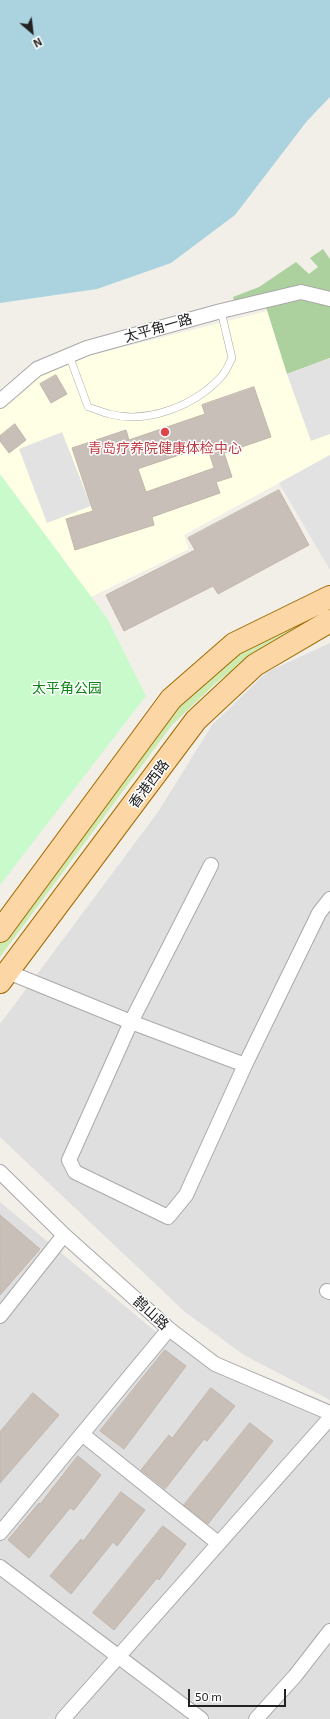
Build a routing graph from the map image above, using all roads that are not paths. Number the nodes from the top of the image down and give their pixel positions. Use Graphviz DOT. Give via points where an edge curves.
graph roads {
  1 [pos="330,300"];
  2 [pos="221,311"];
  3 [pos="69,355"];
  4 [pos="0,402"];
  5 [pos="330,597"];
  6 [pos="330,621"];
  7 [pos="210,865"];
  8 [pos="330,899"];
  9 [pos="0,931"];
  10 [pos="4,977"];
  11 [pos="131,1022"];
  12 [pos="245,1065"];
  13 [pos="0,1172"];
  14 [pos="64,1235"];
  15 [pos="0,1316"];
  16 [pos="169,1329"];
  17 [pos="330,1413"];
  18 [pos="330,1418"];
  19 [pos="82,1434"];
  20 [pos="0,1533"];
  21 [pos="218,1543"];
  22 [pos="0,1567"];
  23 [pos="330,1631"];
  24 [pos="117,1657"];
  25 [pos="63,1719"];
  26 [pos="202,1719"];
  27 [pos="256,1719"];
  1 -- 2 [label="street, 太平角一路" via="301,292"];
  2 -- 3 [label="street, 太平角一路"];
  2 -- 3 [label="lane" via="232,358 222,376 201,394 179,407 152,416 109,414 88,407"];
  3 -- 4 [label="street, 太平角一路" via="37,369"];
  5 -- 9 [label="main road" via="234,644 171,699"];
  6 -- 10 [label="main road, 香港西路" via="256,665 196,720"];
  7 -- 11 [label="street"];
  8 -- 12 [label="street" via="320,913"];
  10 -- 11 [label="street"];
  11 -- 12 [label="street"];
  11 -- 12 [label="street" via="69,1160 75,1172 168,1217 186,1195"];
  13 -- 14 [label="street, 鹊山路"];
  14 -- 15 [label="street"];
  14 -- 16 [label="street, 鹊山路"];
  16 -- 17 [label="street, 鹊山路" via="215,1364"];
  16 -- 19 [label="street"];
  18 -- 21 [label="street"];
  19 -- 20 [label="street"];
  19 -- 21 [label="street"];
  21 -- 24 [label="street"];
  22 -- 24 [label="street"];
  23 -- 27 [label="street"];
  24 -- 25 [label="street"];
  24 -- 26 [label="street"];
}
